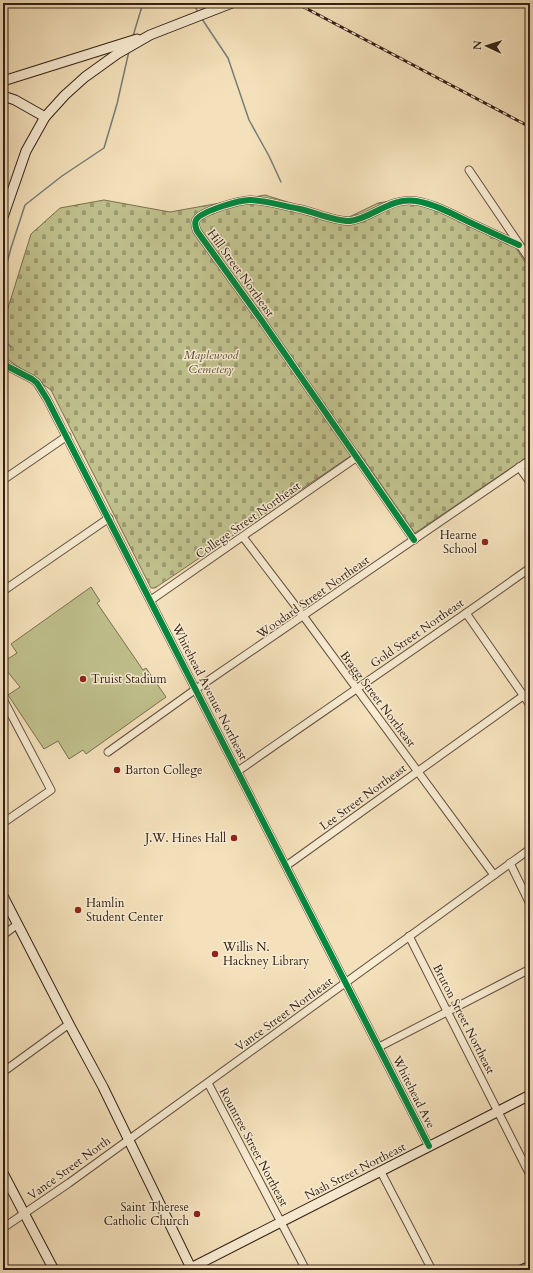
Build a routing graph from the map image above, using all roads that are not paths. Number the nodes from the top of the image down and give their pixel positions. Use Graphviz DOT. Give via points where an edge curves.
graph roads {
  1 [pos="232,3"];
  2 [pos="150,35"];
  3 [pos="3,80"];
  4 [pos="3,96"];
  5 [pos="45,117"];
  6 [pos="469,170"];
  7 [pos="3,218"];
  8 [pos="519,245"];
  9 [pos="530,260"];
  10 [pos="3,364"];
  11 [pos="67,436"];
  12 [pos="357,457"];
  13 [pos="530,460"];
  14 [pos="520,467"];
  15 [pos="3,480"];
  16 [pos="530,482"];
  17 [pos="109,518"];
  18 [pos="243,536"];
  19 [pos="414,540"];
  20 [pos="530,568"];
  21 [pos="3,591"];
  22 [pos="151,600"];
  23 [pos="466,613"];
  24 [pos="304,617"];
  25 [pos="357,688"];
  26 [pos="196,689"];
  27 [pos="530,691"];
  28 [pos="523,695"];
  29 [pos="3,701"];
  30 [pos="530,705"];
  31 [pos="108,752"];
  32 [pos="238,771"];
  33 [pos="418,771"];
  34 [pos="3,823"];
  35 [pos="530,849"];
  36 [pos="510,863"];
  37 [pos="286,866"];
  38 [pos="494,876"];
  39 [pos="3,896"];
  40 [pos="530,904"];
  41 [pos="18,924"];
  42 [pos="3,935"];
  43 [pos="409,936"];
  44 [pos="530,969"];
  45 [pos="346,982"];
  46 [pos="447,1012"];
  47 [pos="69,1024"];
  48 [pos="379,1047"];
  49 [pos="3,1072"];
  50 [pos="208,1082"];
  51 [pos="530,1095"];
  52 [pos="498,1111"];
  53 [pos="128,1139"];
  54 [pos="429,1146"];
  55 [pos="381,1172"];
  56 [pos="3,1173"];
  57 [pos="530,1175"];
  58 [pos="24,1214"];
  59 [pos="281,1222"];
  60 [pos="3,1228"];
  61 [pos="530,1266"];
  62 [pos="190,1269"];
  63 [pos="54,1270"];
  64 [pos="306,1270"];
  65 [pos="432,1270"];
  66 [pos="522,1270"];
  1 -- 2 [label="main road"];
  2 -- 3 [label="main road"];
  2 -- 5 [label="main road" via="85,77"];
  4 -- 5 [label="main road"];
  5 -- 7 [label="main road" via="26,151"];
  6 -- 8 [label="street"];
  8 -- 9 [label="street"];
  8 -- 12 [label="street, Hill Street Northeast" via="444,210 416,201 389,204 362,217 343,221 262,201 241,200 200,216 196,220 197,231"];
  10 -- 11 [label="street, Whitehead Avenue Northeast" via="37,383"];
  11 -- 15 [label="street"];
  11 -- 17 [label="street, Whitehead Avenue Northeast"];
  12 -- 18 [label="street, College Street Northeast"];
  12 -- 19 [label="street, Hill Street Northeast"];
  13 -- 14 [label="street, Woodard Street Northeast"];
  14 -- 16 [label="street"];
  14 -- 19 [label="street, Woodard Street Northeast"];
  17 -- 21 [label="street"];
  17 -- 22 [label="street, Whitehead Avenue Northeast"];
  18 -- 22 [label="street, College Street Northeast"];
  18 -- 24 [label="street, Bragg Street Northeast"];
  19 -- 24 [label="street, Woodard Street Northeast"];
  20 -- 23 [label="street, Gold Street Northeast"];
  22 -- 26 [label="street, Whitehead Avenue Northeast"];
  23 -- 25 [label="street, Gold Street Northeast"];
  23 -- 28 [label="street"];
  24 -- 25 [label="street, Bragg Street Northeast"];
  24 -- 26 [label="street, Woodard Street Northeast"];
  25 -- 32 [label="street, Gold Street Northeast"];
  25 -- 33 [label="street, Bragg Street Northeast"];
  26 -- 31 [label="street, Woodard Street Northeast"];
  26 -- 32 [label="street, Whitehead Avenue Northeast"];
  27 -- 28 [label="street, Lee Street Northeast"];
  28 -- 30 [label="street"];
  28 -- 33 [label="street, Lee Street Northeast"];
  29 -- 34 [label="street" via="51,790"];
  32 -- 37 [label="street, Whitehead Avenue Northeast"];
  33 -- 37 [label="street, Lee Street Northeast"];
  33 -- 38 [label="street, Bragg Street Northeast"];
  35 -- 36 [label="street, Vance Street Northeast"];
  36 -- 38 [label="street, Vance Street Northeast"];
  36 -- 40 [label="street"];
  37 -- 45 [label="street, Whitehead Avenue Northeast"];
  38 -- 43 [label="street, Vance Street Northeast"];
  39 -- 41 [label="main road"];
  41 -- 42 [label="street"];
  41 -- 47 [label="main road"];
  43 -- 45 [label="street, Vance Street Northeast"];
  43 -- 46 [label="street, Bruton Street Northeast"];
  44 -- 46 [label="street"];
  45 -- 48 [label="street, Whitehead Avenue Northeast"];
  45 -- 50 [label="street, Vance Street Northeast"];
  46 -- 48 [label="street"];
  46 -- 52 [label="street, Bruton Street Northeast"];
  47 -- 49 [label="street"];
  47 -- 53 [label="main road"];
  48 -- 54 [label="street, Whitehead Ave"];
  50 -- 53 [label="street, Vance Street Northeast"];
  50 -- 59 [label="street, Rountree Street Northeast"];
  51 -- 52 [label="main road, Nash Street Northeast"];
  52 -- 54 [label="main road, Nash Street Northeast"];
  52 -- 57 [label="street, Bruton Street Northeast"];
  53 -- 58 [label="street, Vance Street North"];
  53 -- 62 [label="main road"];
  54 -- 55 [label="main road, Nash Street Northeast"];
  55 -- 59 [label="main road, Nash Street Northeast"];
  55 -- 65 [label="street"];
  56 -- 58 [label="main road"];
  58 -- 60 [label="street, Vance Street North"];
  58 -- 63 [label="main road"];
  59 -- 62 [label="main road, Nash Street Northeast"];
  59 -- 64 [label="street, Rountree Street Northeast"];
  61 -- 66 [label="main road"];
}
